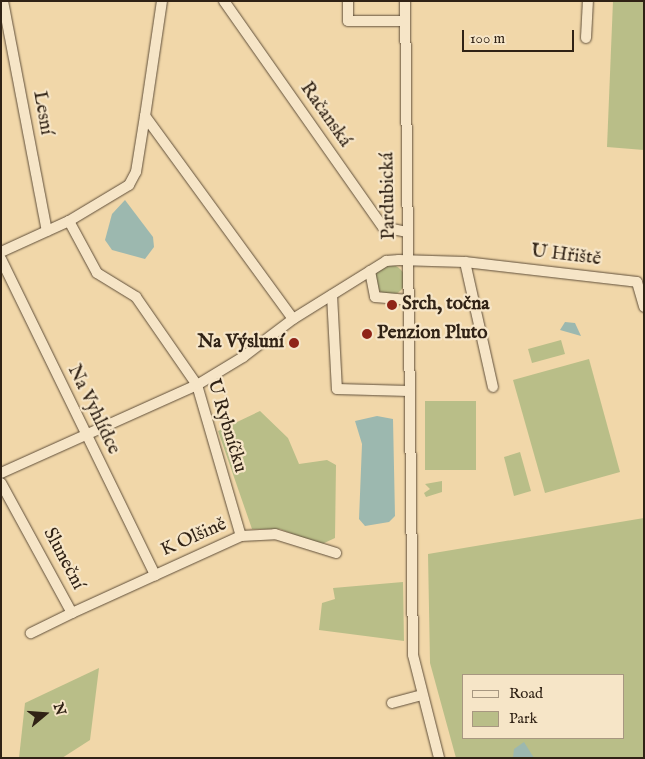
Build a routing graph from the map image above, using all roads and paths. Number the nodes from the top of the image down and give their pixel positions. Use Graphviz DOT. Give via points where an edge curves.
graph roads {
  1 [pos="3,1"];
  2 [pos="162,1"];
  3 [pos="224,1"];
  4 [pos="348,1"];
  5 [pos="405,1"];
  6 [pos="588,1"];
  7 [pos="405,21"];
  8 [pos="586,38"];
  9 [pos="146,116"];
  10 [pos="69,221"];
  11 [pos="47,231"];
  12 [pos="407,232"];
  13 [pos="1,252"];
  14 [pos="1,259"];
  15 [pos="407,260"];
  16 [pos="465,262"];
  17 [pos="370,271"];
  18 [pos="640,283"];
  19 [pos="332,295"];
  20 [pos="408,300"];
  21 [pos="644,307"];
  22 [pos="293,319"];
  23 [pos="197,384"];
  24 [pos="493,387"];
  25 [pos="409,391"];
  26 [pos="86,436"];
  27 [pos="1,473"];
  28 [pos="1,483"];
  29 [pos="241,536"];
  30 [pos="336,553"];
  31 [pos="155,575"];
  32 [pos="72,613"];
  33 [pos="31,632"];
  34 [pos="422,695"];
  35 [pos="392,703"];
  36 [pos="439,758"];
  1 -- 11 [label="street, Lesní"];
  2 -- 9 [label="street"];
  3 -- 12 [label="street, Račanská" via="383,227"];
  4 -- 7 [label="street" via="348,22"];
  5 -- 7 [label="street, Pardubická"];
  6 -- 8 [label="street"];
  7 -- 12 [label="street, Pardubická"];
  9 -- 10 [label="street" via="134,178"];
  9 -- 22 [label="street"];
  10 -- 11 [label="street"];
  10 -- 23 [label="street, U Rybníčku" via="97,273 136,297"];
  11 -- 13 [label="street"];
  12 -- 15 [label="street, Pardubická"];
  14 -- 26 [label="street, Na Vyhlídce"];
  15 -- 16 [label="street, U Hřiště"];
  15 -- 17 [label="street" via="386,261"];
  15 -- 20 [label="street, Pardubická"];
  16 -- 18 [label="street, U Hřiště"];
  16 -- 24 [label="street"];
  17 -- 19 [label="street"];
  17 -- 20 [label="street" via="375,297"];
  18 -- 21 [label="street, U Hřiště"];
  19 -- 22 [label="street"];
  19 -- 25 [label="street" via="337,389"];
  20 -- 25 [label="street, Pardubická"];
  22 -- 23 [label="street" via="243,357"];
  23 -- 26 [label="street"];
  23 -- 29 [label="street, U Rybníčku"];
  25 -- 34 [label="street, Pardubická" via="413,654"];
  26 -- 27 [label="street"];
  26 -- 31 [label="street, Na Vyhlídce"];
  28 -- 32 [label="street, Sluneční"];
  29 -- 30 [label="street, K Olšině" via="275,534"];
  29 -- 31 [label="street, K Olšině"];
  31 -- 32 [label="street, K Olšině"];
  32 -- 33 [label="street, Sluneční"];
  34 -- 35 [label="street"];
  34 -- 36 [label="street, Pardubická"];
}
